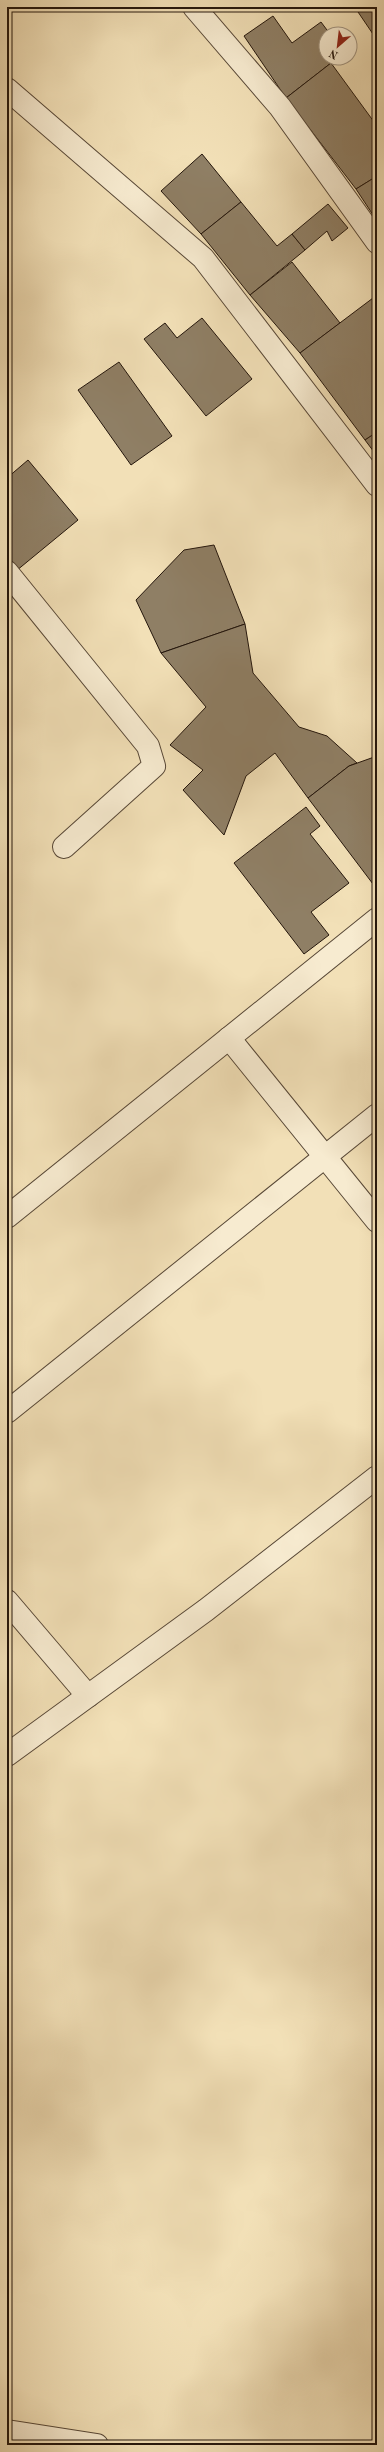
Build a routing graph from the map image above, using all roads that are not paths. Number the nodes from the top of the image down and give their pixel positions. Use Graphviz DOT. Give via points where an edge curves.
graph roads {
  1 [pos="194,7"];
  2 [pos="7,89"];
  3 [pos="377,242"];
  4 [pos="377,485"];
  5 [pos="7,572"];
  6 [pos="64,847"];
  7 [pos="377,919"];
  8 [pos="229,1038"];
  9 [pos="377,1115"];
  10 [pos="325,1157"];
  11 [pos="7,1217"];
  12 [pos="377,1221"];
  13 [pos="7,1412"];
  14 [pos="377,1477"];
  15 [pos="7,1601"];
  16 [pos="88,1696"];
  17 [pos="7,1755"];
  18 [pos="7,2431"];
  19 [pos="97,2445"];
  1 -- 3 [label="street" via="280,107"];
  2 -- 4 [label="street" via="203,258"];
  5 -- 6 [label="street" via="148,746 154,766"];
  7 -- 8 [label="street"];
  8 -- 10 [label="street"];
  8 -- 11 [label="street"];
  9 -- 10 [label="street"];
  10 -- 12 [label="street"];
  10 -- 13 [label="street"];
  14 -- 16 [label="street" via="206,1610"];
  15 -- 16 [label="street"];
  16 -- 17 [label="street"];
  18 -- 19 [label="street"];
}
